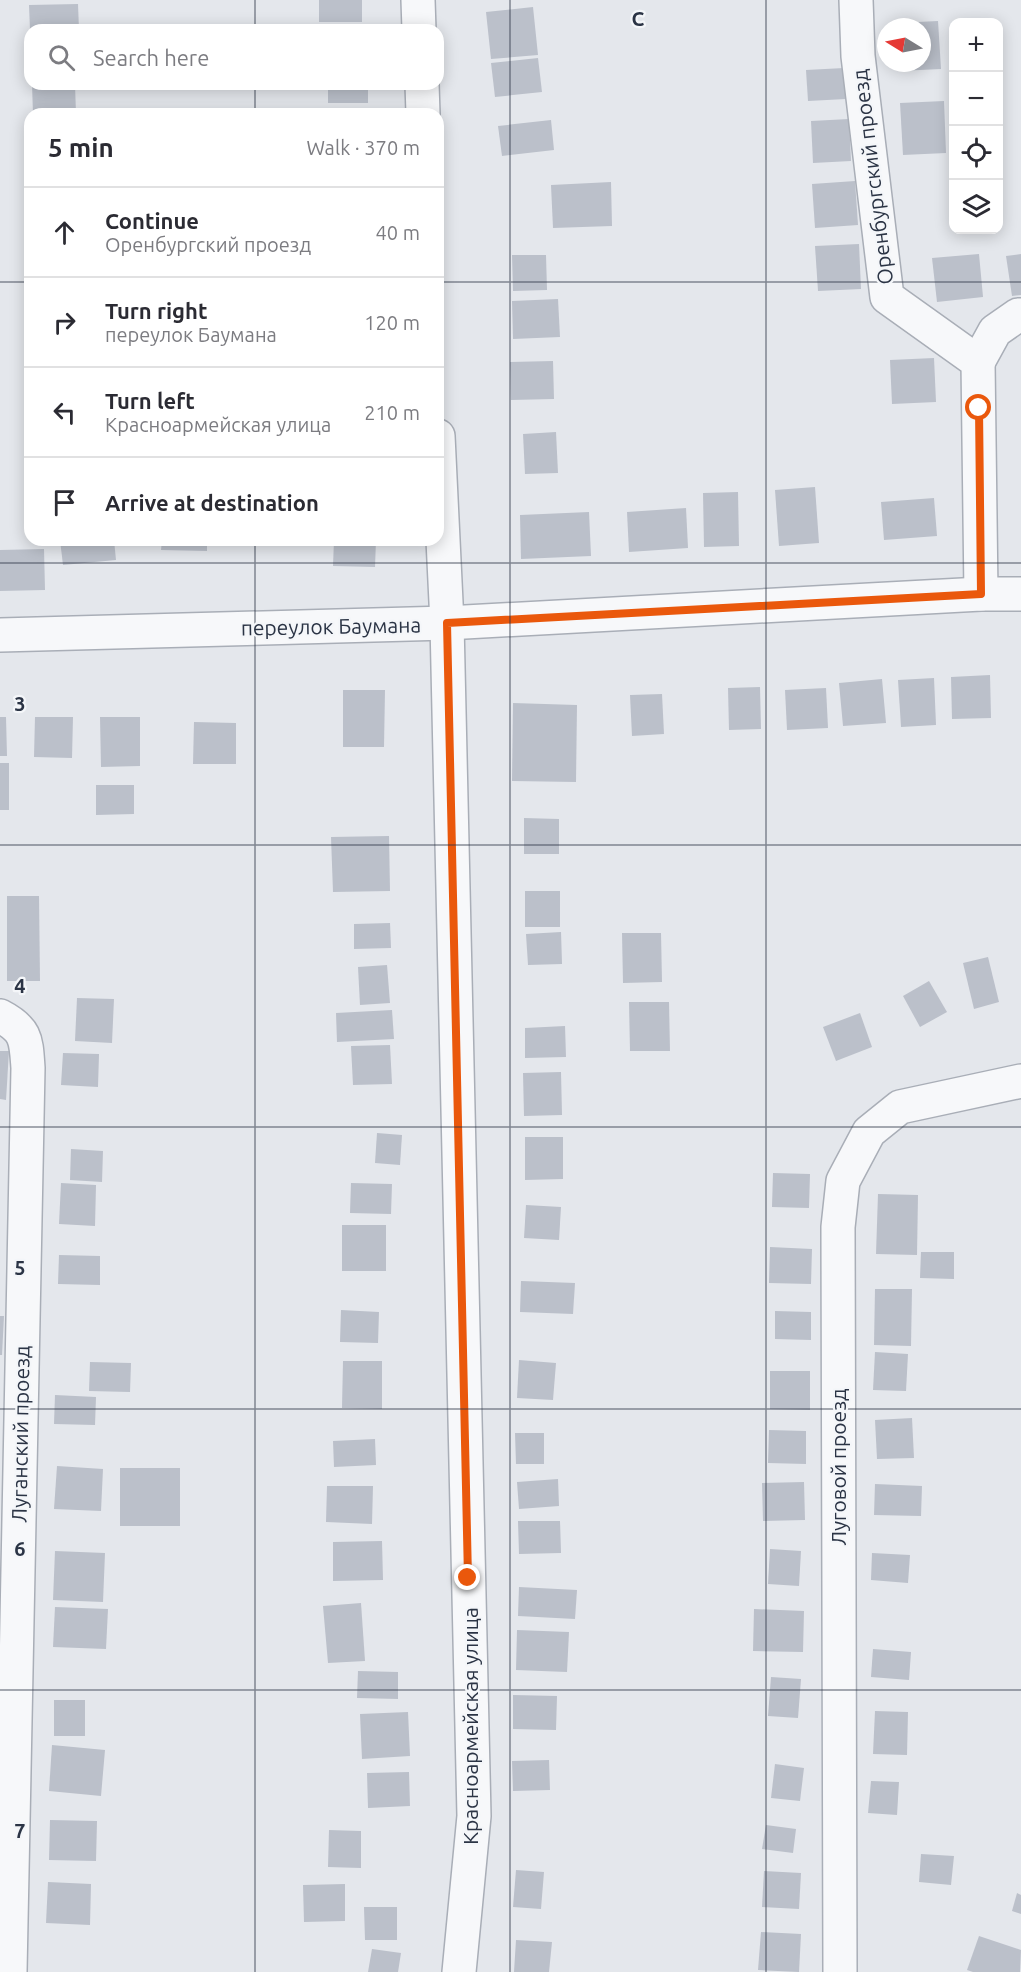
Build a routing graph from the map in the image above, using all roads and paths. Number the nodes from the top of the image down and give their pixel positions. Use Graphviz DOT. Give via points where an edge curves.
graph roads {
  1 [pos="418,0"];
  2 [pos="856,0"];
  3 [pos="419,24"];
  4 [pos="422,90"];
  5 [pos="423,108"];
  6 [pos="1021,315"];
  7 [pos="978,362"];
  8 [pos="443,546"];
  9 [pos="981,594"];
  10 [pos="1021,594"];
  11 [pos="447,623"];
  12 [pos="0,635"];
  13 [pos="0,1016"];
  14 [pos="1021,1081"];
  15 [pos="10,1972"];
  16 [pos="459,1972"];
  17 [pos="840,1972"];
  1 -- 3 [label="street"];
  2 -- 7 [label="street, Оренбургский проезд" via="858,56 887,297"];
  4 -- 5 [label="street"];
  6 -- 7 [label="street" via="995,331"];
  7 -- 9 [label="street"];
  8 -- 11 [label="street, Красноармейская улица"];
  9 -- 10 [label="street, переулок Баумана"];
  9 -- 11 [label="street, переулок Баумана"];
  11 -- 12 [label="street, переулок Баумана"];
  11 -- 16 [label="street, Красноармейская улица" via="474,1816"];
  13 -- 15 [label="street, Луганский проезд" via="16,1024 26,1042 28,1068"];
  14 -- 17 [label="street, Луговой проезд" via="900,1107 869,1132 843,1180 838,1227"];
}
